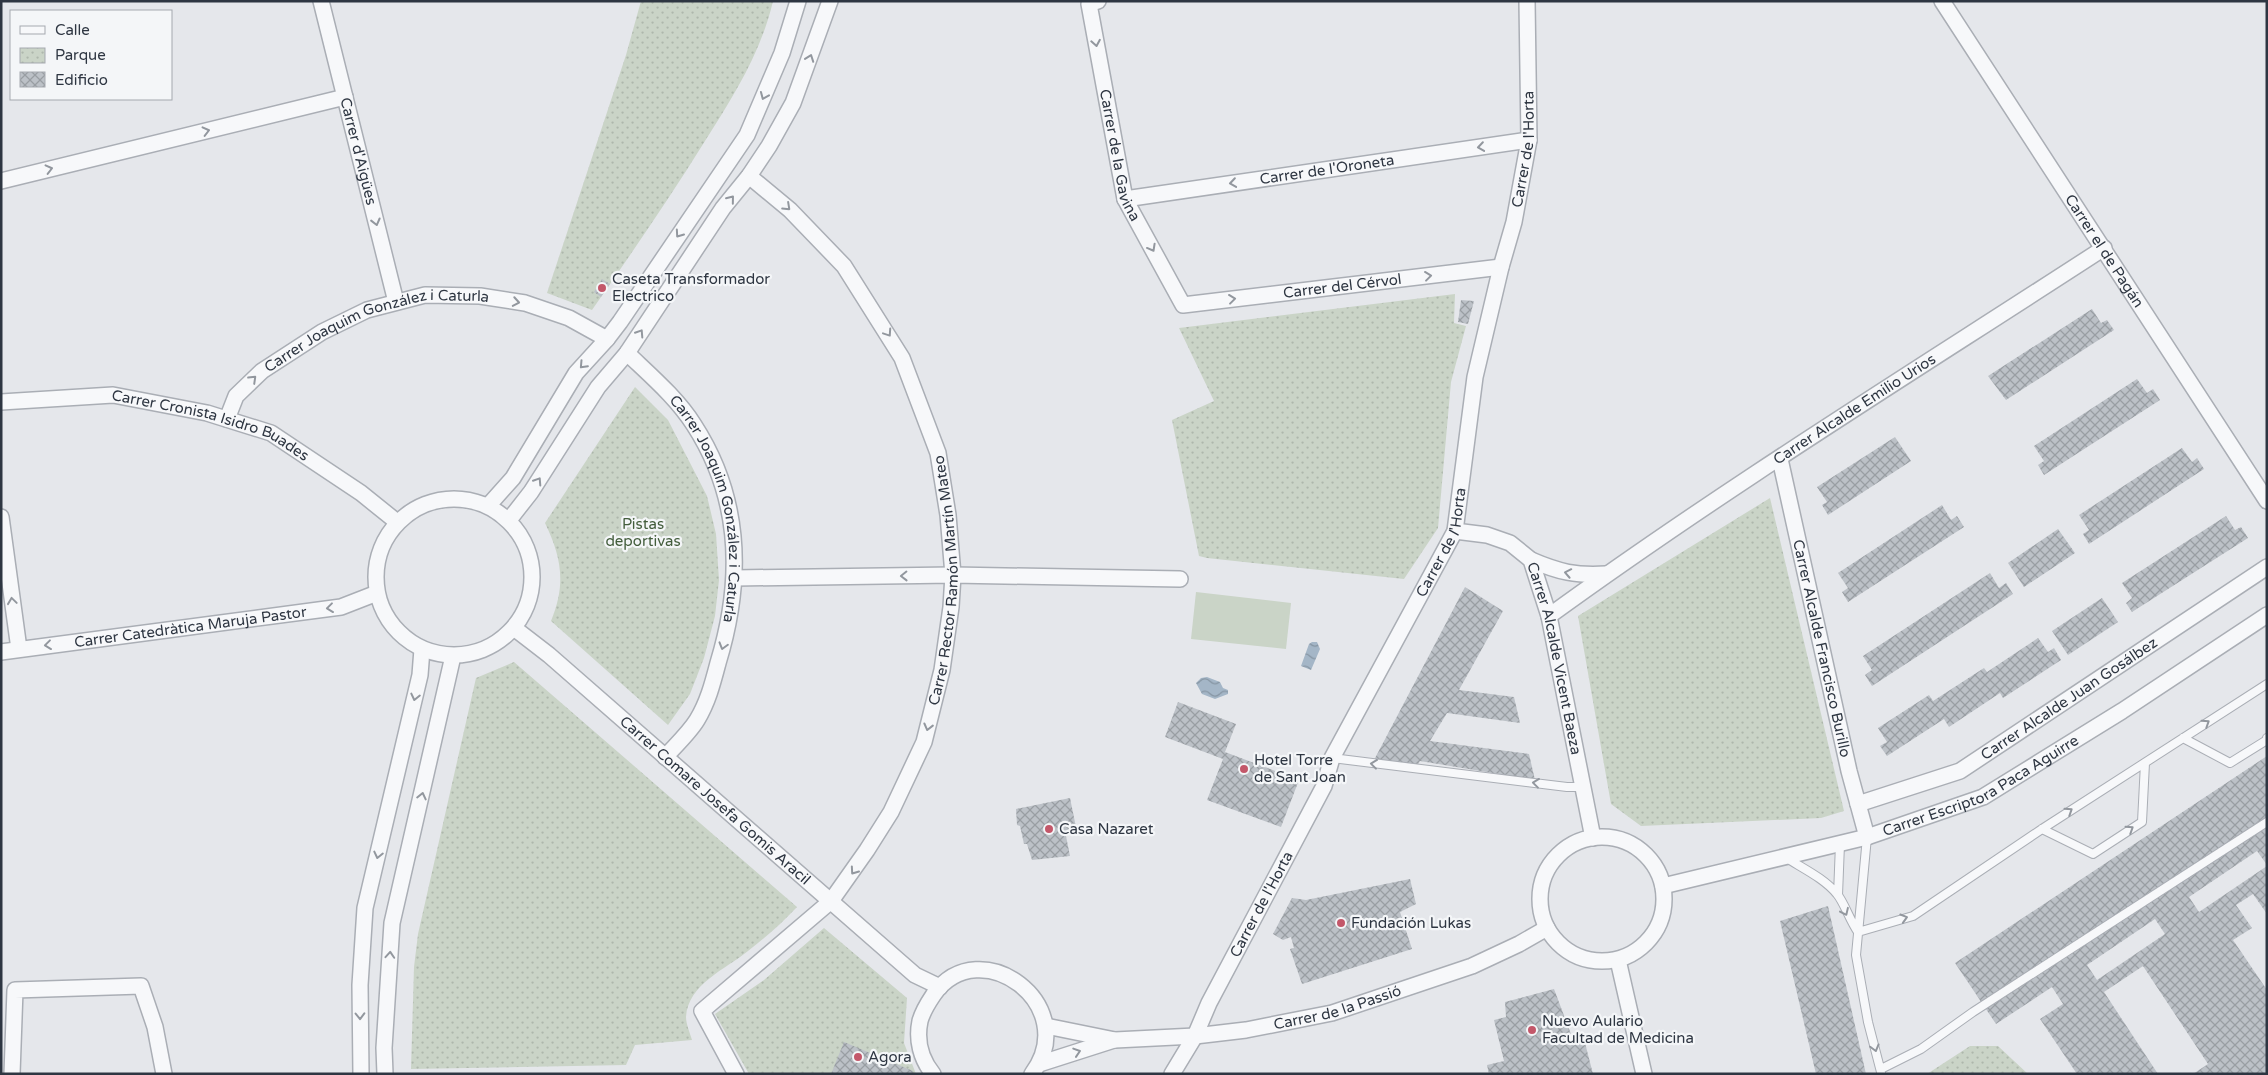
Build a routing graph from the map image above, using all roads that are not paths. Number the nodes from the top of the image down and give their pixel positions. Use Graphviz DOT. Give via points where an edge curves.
graph roads {
  1 [pos="321,1"];
  2 [pos="798,1"];
  3 [pos="830,1"];
  4 [pos="1098,1"];
  5 [pos="1527,1"];
  6 [pos="1942,1"];
  7 [pos="345,97"];
  8 [pos="1529,140"];
  9 [pos="749,176"];
  10 [pos="1,181"];
  11 [pos="1125,199"];
  12 [pos="2104,248"];
  13 [pos="1501,267"];
  14 [pos="396,302"];
  15 [pos="1183,305"];
  16 [pos="607,339"];
  17 [pos="627,353"];
  18 [pos="1,402"];
  19 [pos="227,419"];
  20 [pos="1780,459"];
  21 [pos="2267,500"];
  22 [pos="488,506"];
  23 [pos="1,517"];
  24 [pos="509,520"];
  25 [pos="396,522"];
  26 [pos="1455,531"];
  27 [pos="1531,560"];
  28 [pos="2267,568"];
  29 [pos="1606,574"];
  30 [pos="953,575"];
  31 [pos="735,578"];
  32 [pos="1180,579"];
  33 [pos="376,594"];
  34 [pos="2267,615"];
  35 [pos="1549,616"];
  36 [pos="514,628"];
  37 [pos="19,649"];
  38 [pos="422,649"];
  39 [pos="1,652"];
  40 [pos="453,656"];
  41 [pos="2267,684"];
  42 [pos="2183,738"];
  43 [pos="2267,738"];
  44 [pos="665,757"];
  45 [pos="1332,758"];
  46 [pos="2145,762"];
  47 [pos="1584,787"];
  48 [pos="1858,804"];
  49 [pos="2267,822"];
  50 [pos="2042,829"];
  51 [pos="1867,837"];
  52 [pos="1593,838"];
  53 [pos="1840,844"];
  54 [pos="1785,857"];
  55 [pos="1663,886"];
  56 [pos="1838,895"];
  57 [pos="831,901"];
  58 [pos="1547,928"];
  59 [pos="1858,932"];
  60 [pos="1618,960"];
  61 [pos="914,975"];
  62 [pos="940,987"];
  63 [pos="929,1002"];
  64 [pos="1046,1026"];
  65 [pos="1196,1036"];
  66 [pos="1115,1040"];
  67 [pos="1036,1069"];
  68 [pos="1881,1071"];
  69 [pos="12,1074"];
  70 [pos="164,1074"];
  71 [pos="361,1074"];
  72 [pos="385,1074"];
  73 [pos="736,1074"];
  74 [pos="934,1074"];
  75 [pos="1172,1074"];
  76 [pos="1644,1074"];
  1 -- 7 [label="street, Carrer d'Aigües"];
  2 -- 16 [label="street, one-way" via="782,54 747,135"];
  9 -- 3 [label="street, one-way" via="793,104"];
  4 -- 11 [label="street, Carrer de la Gavina, one-way" via="1089,4"];
  5 -- 8 [label="street, Carrer de l'Horta"];
  6 -- 12 [label="street, Carrer el de Pagán"];
  10 -- 7 [label="street, one-way"];
  7 -- 14 [label="street, Carrer d'Aigües, one-way"];
  8 -- 11 [label="street, Carrer de l'Oroneta, one-way"];
  8 -- 13 [label="street, Carrer de l'Horta" via="1514,222"];
  17 -- 9 [label="street, one-way"];
  9 -- 30 [label="street, Carrer Rector Ramón Martín Mateo, one-way" via="785,205 844,266 895,345 938,453"];
  11 -- 15 [label="street, Carrer de la Gavina, one-way"];
  12 -- 20 [label="street, Carrer Alcalde Emilio Urios"];
  12 -- 21 [label="street, Carrer el de Pagán"];
  15 -- 13 [label="street, Carrer del Cérvol, one-way"];
  13 -- 26 [label="street, Carrer de l'Horta" via="1475,377"];
  14 -- 16 [label="street, Carrer Joaquim González i Caturla, one-way" via="428,294 480,296 525,304 568,318"];
  19 -- 14 [label="street, Carrer Joaquim González i Caturla, one-way" via="236,396 262,371 322,332 367,310"];
  16 -- 22 [label="street, one-way" via="576,373 513,478"];
  24 -- 17 [label="street, one-way" via="531,492 598,387"];
  17 -- 31 [label="street, Carrer Joaquim González i Caturla" via="664,388 694,424 714,460 728,506 735,547"];
  18 -- 19 [label="street, Carrer Cronista Isidro Buades" via="113,395"];
  19 -- 25 [label="street, Carrer Cronista Isidro Buades" via="271,433 361,493"];
  20 -- 29 [label="street, Carrer Alcalde Emilio Urios"];
  20 -- 48 [label="street, Carrer Alcalde Francisco Burillo"];
  22 -- 24 [label="street"];
  22 -- 25 [label="street" via="464,498 439,499 415,508"];
  37 -- 23 [label="street, one-way"];
  24 -- 36 [label="street" via="529,554 532,573 531,593"];
  25 -- 33 [label="street" via="382,544 375,568"];
  26 -- 27 [label="street, Carrer Alcalde Vicent Baeza" via="1510,543"];
  26 -- 45 [label="street, Carrer de l'Horta"];
  29 -- 27 [label="street, Carrer Alcalde Emilio Urios, one-way" via="1581,576 1560,572"];
  27 -- 35 [label="street, Carrer Alcalde Vicent Baeza"];
  28 -- 48 [label="street, Carrer Alcalde Juan Gosálbez" via="1960,771"];
  29 -- 35 [label="street, Carrer Alcalde Emilio Urios"];
  30 -- 31 [label="street, one-way"];
  30 -- 32 [label="street"];
  30 -- 57 [label="street, Carrer Rector Ramón Martín Mateo, one-way" via="942,670 924,742 891,812 855,870"];
  31 -- 44 [label="street, Carrer Joaquim González i Caturla, one-way" via="725,640 708,698 696,720"];
  33 -- 37 [label="street, Carrer Catedràtica Maruja Pastor, one-way" via="341,607"];
  33 -- 38 [label="street" via="393,626"];
  34 -- 51 [label="street, Carrer Escriptora Paca Aguirre" via="2122,711 1983,797"];
  35 -- 47 [label="street, Carrer Alcalde Vicent Baeza"];
  36 -- 40 [label="street" via="487,648"];
  36 -- 44 [label="street, Carrer Comare Josefa Gomis Aracil"];
  37 -- 39 [label="street, Carrer Catedràtica Maruja Pastor"];
  38 -- 40 [label="street"];
  38 -- 71 [label="street, one-way" via="420,676 365,908 360,985"];
  72 -- 40 [label="street, one-way" via="392,923"];
  42 -- 41 [label="lane, one-way"];
  42 -- 43 [label="lane" via="2230,763"];
  42 -- 46 [label="lane"];
  44 -- 57 [label="street, Carrer Comare Josefa Gomis Aracil"];
  47 -- 45 [label="lane, one-way"];
  45 -- 65 [label="street, Carrer de l'Horta" via="1324,786 1209,1003"];
  50 -- 46 [label="lane, one-way"];
  50 -- 46 [label="lane, one-way" via="2093,854 2142,822"];
  47 -- 52 [label="street, Carrer Alcalde Vicent Baeza"];
  48 -- 51 [label="street, Carrer Alcalde Francisco Burillo"];
  49 -- 68 [label="lane" via="1921,1049"];
  59 -- 50 [label="lane, one-way" via="1913,916"];
  51 -- 53 [label="street, Carrer Escriptora Paca Aguirre"];
  51 -- 59 [label="lane"];
  52 -- 55 [label="street" via="1628,842 1644,853 1656,868"];
  52 -- 58 [label="street" via="1574,844 1559,854 1548,868 1541,887 1540,908"];
  53 -- 54 [label="street, Carrer Escriptora Paca Aguirre"];
  53 -- 56 [label="lane"];
  54 -- 55 [label="street, Carrer Escriptora Paca Aguirre"];
  54 -- 56 [label="lane"];
  55 -- 60 [label="street" via="1665,904 1661,922 1652,938 1639,950"];
  56 -- 59 [label="lane, one-way"];
  57 -- 61 [label="street, Carrer Comare Josefa Gomis Aracil"];
  57 -- 73 [label="street, Carrer Rector Ramón Martín Mateo" via="702,1011"];
  58 -- 60 [label="street" via="1571,953 1587,960"];
  58 -- 65 [label="street, Carrer de la Passió" via="1472,966 1332,1013"];
  59 -- 68 [label="lane, one-way" via="1856,955"];
  60 -- 76 [label="street"];
  61 -- 62 [label="street, Carrer Comare Josefa Gomis Aracil"];
  61 -- 63 [label="street, Carrer Comare Josefa Gomis Aracil"];
  62 -- 63 [label="street"];
  62 -- 64 [label="street" via="964,973 983,970 1002,973 1033,995"];
  63 -- 74 [label="street" via="918,1029 926,1066"];
  64 -- 66 [label="street, Carrer de la Passió"];
  64 -- 67 [label="street" via="1046,1046"];
  65 -- 66 [label="street, Carrer de la Passió"];
  65 -- 75 [label="street, Carrer de l'Horta"];
  67 -- 66 [label="street, Carrer de la Passió, one-way"];
  69 -- 70 [label="street" via="16,990 141,986 155,1027"];
}
